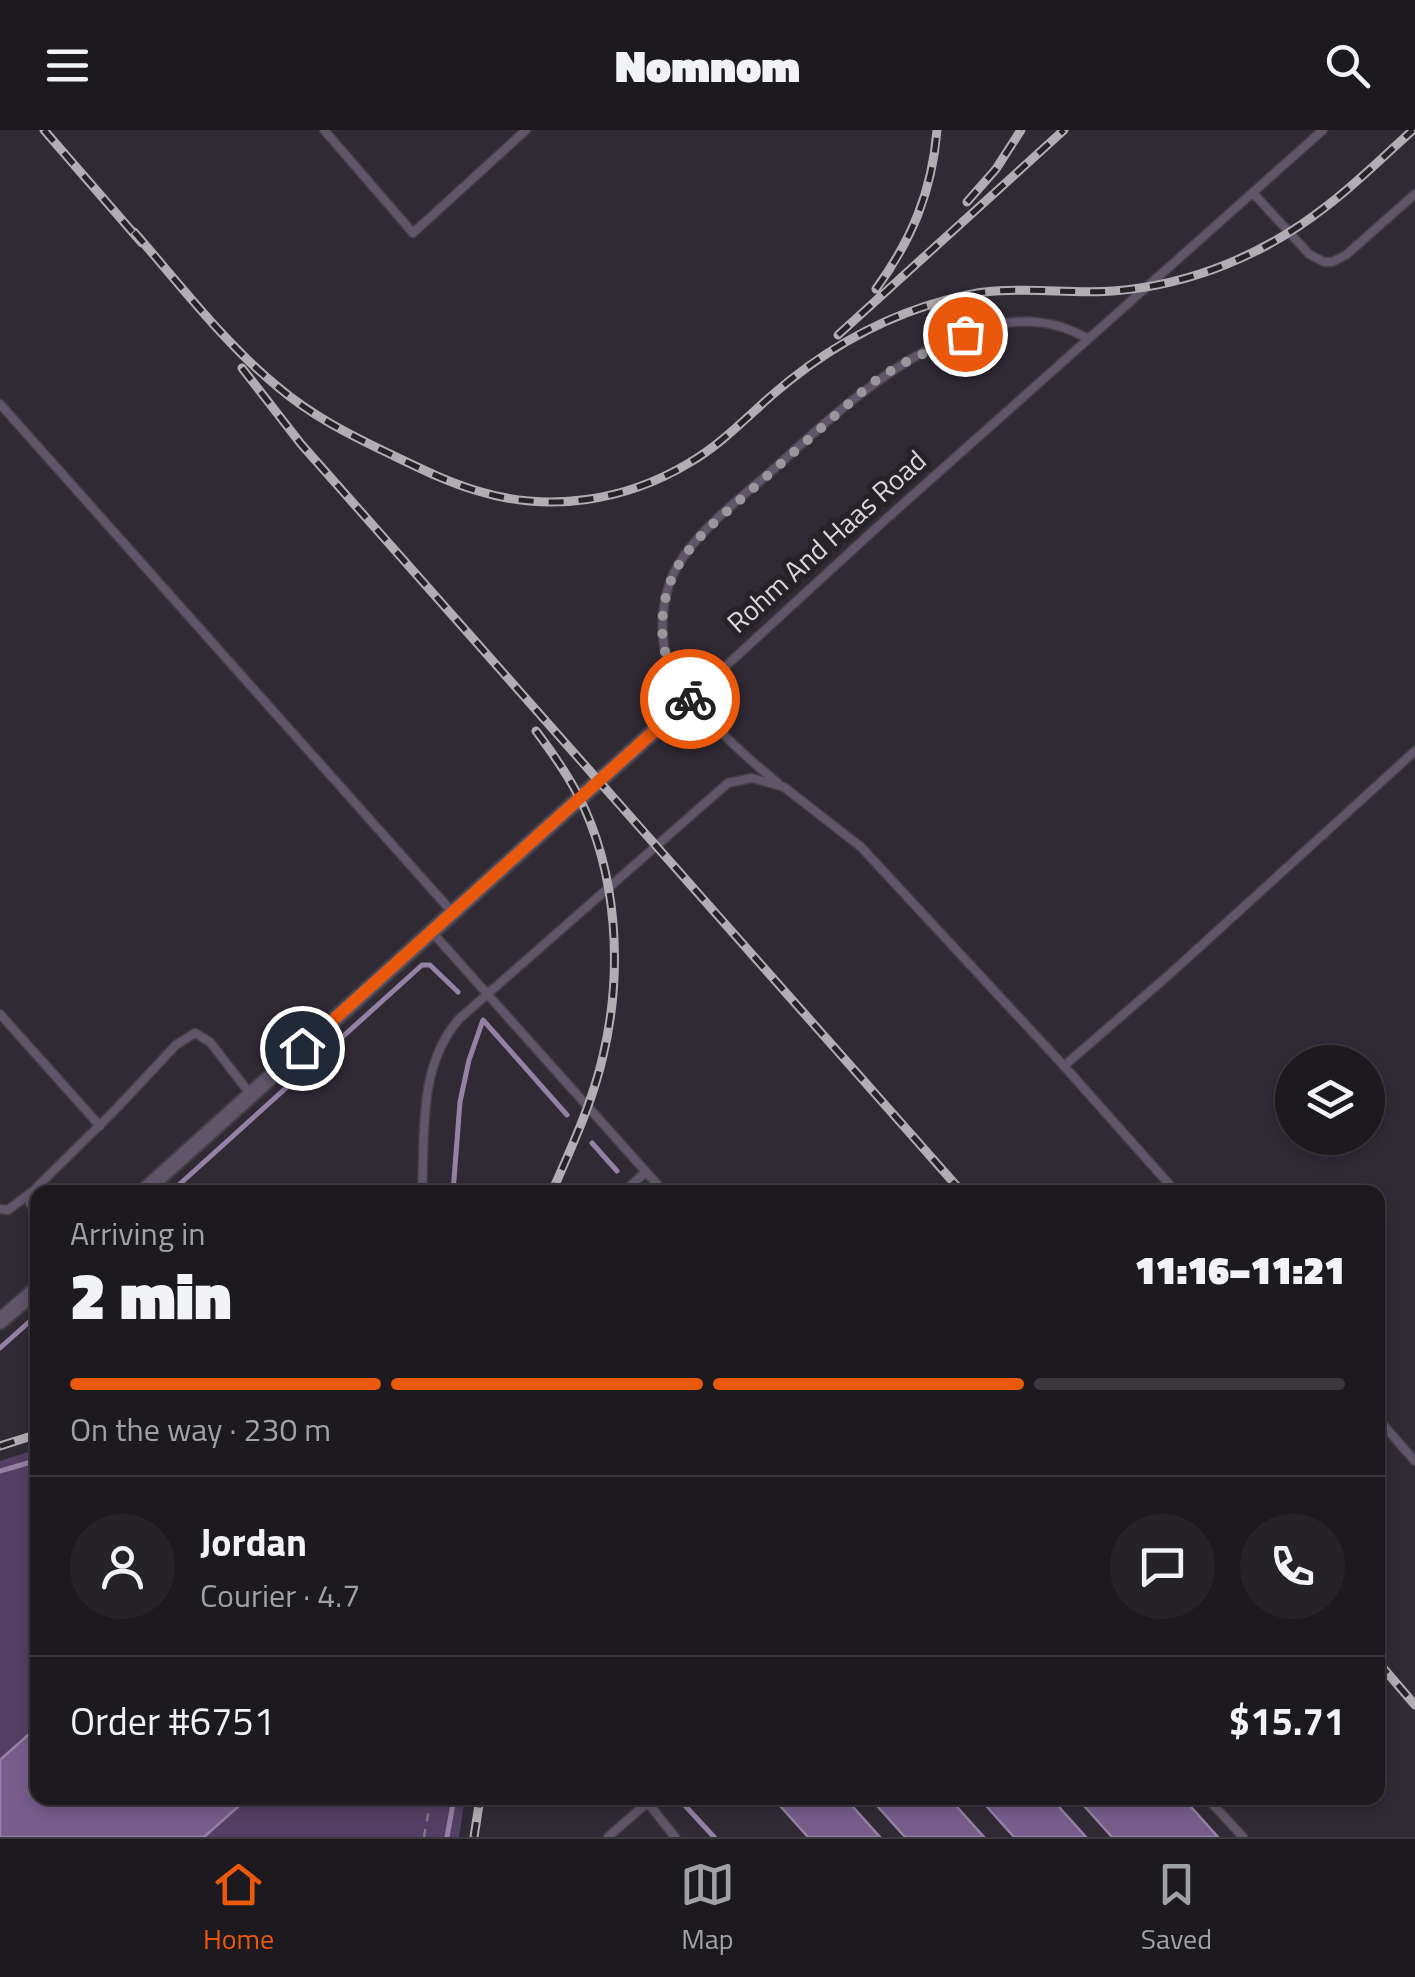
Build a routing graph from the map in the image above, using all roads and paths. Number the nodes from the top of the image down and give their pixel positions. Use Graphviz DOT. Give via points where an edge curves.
graph roads {
  1 [pos="324,130"];
  2 [pos="526,130"];
  3 [pos="1323,130"];
  4 [pos="1254,194"];
  5 [pos="1415,194"];
  6 [pos="1088,340"];
  7 [pos="0,404"];
  8 [pos="692,698"];
  9 [pos="1415,751"];
  10 [pos="784,787"];
  11 [pos="453,912"];
  12 [pos="432,932"];
  13 [pos="486,994"];
  14 [pos="0,1014"];
  15 [pos="1064,1066"];
  16 [pos="251,1095"];
  17 [pos="100,1126"];
  18 [pos="646,1172"];
  19 [pos="38,1185"];
  20 [pos="151,1185"];
  21 [pos="422,1185"];
  22 [pos="631,1185"];
  23 [pos="658,1185"];
  24 [pos="1170,1185"];
  25 [pos="30,1193"];
  26 [pos="0,1209"];
  27 [pos="30,1295"];
  28 [pos="0,1322"];
  29 [pos="1385,1427"];
  30 [pos="1415,1461"];
  31 [pos="431,1805"];
  32 [pos="641,1805"];
  33 [pos="650,1805"];
  34 [pos="1214,1805"];
  35 [pos="424,1837"];
  36 [pos="608,1837"];
  37 [pos="675,1837"];
  38 [pos="1243,1837"];
  1 -- 2 [label="lane" via="413,233"];
  3 -- 4 [label="lane, Rohm And Haas Road"];
  4 -- 5 [label="lane" via="1324,262 1346,255"];
  4 -- 6 [label="lane, Rohm And Haas Road"];
  6 -- 8 [label="lane, Rohm And Haas Road"];
  6 -- 8 [label="lane" via="1047,322 1023,322 930,349 872,383 706,530 677,567 664,606 664,648"];
  7 -- 11 [label="lane"];
  8 -- 10 [label="lane" via="744,756"];
  8 -- 11 [label="street, Rohm And Haas Road"];
  9 -- 15 [label="lane"];
  10 -- 13 [label="lane" via="752,778 728,783"];
  10 -- 15 [label="lane" via="861,847"];
  11 -- 12 [label="street, Rohm And Haas Road"];
  12 -- 13 [label="lane"];
  12 -- 16 [label="street, Rohm And Haas Road"];
  13 -- 18 [label="lane"];
  13 -- 21 [label="lane" via="448,1031 431,1069"];
  14 -- 17 [label="lane"];
  15 -- 24 [label="lane"];
  16 -- 17 [label="lane" via="195,1032"];
  16 -- 20 [label="street, Rohm And Haas Road"];
  17 -- 19 [label="lane"];
  18 -- 22 [label="lane"];
  18 -- 23 [label="lane"];
  25 -- 26 [label="lane"];
  27 -- 28 [label="street"];
  29 -- 30 [label="lane"];
  31 -- 35 [label="path"];
  32 -- 36 [label="lane"];
  33 -- 37 [label="lane"];
  34 -- 38 [label="lane"];
}
